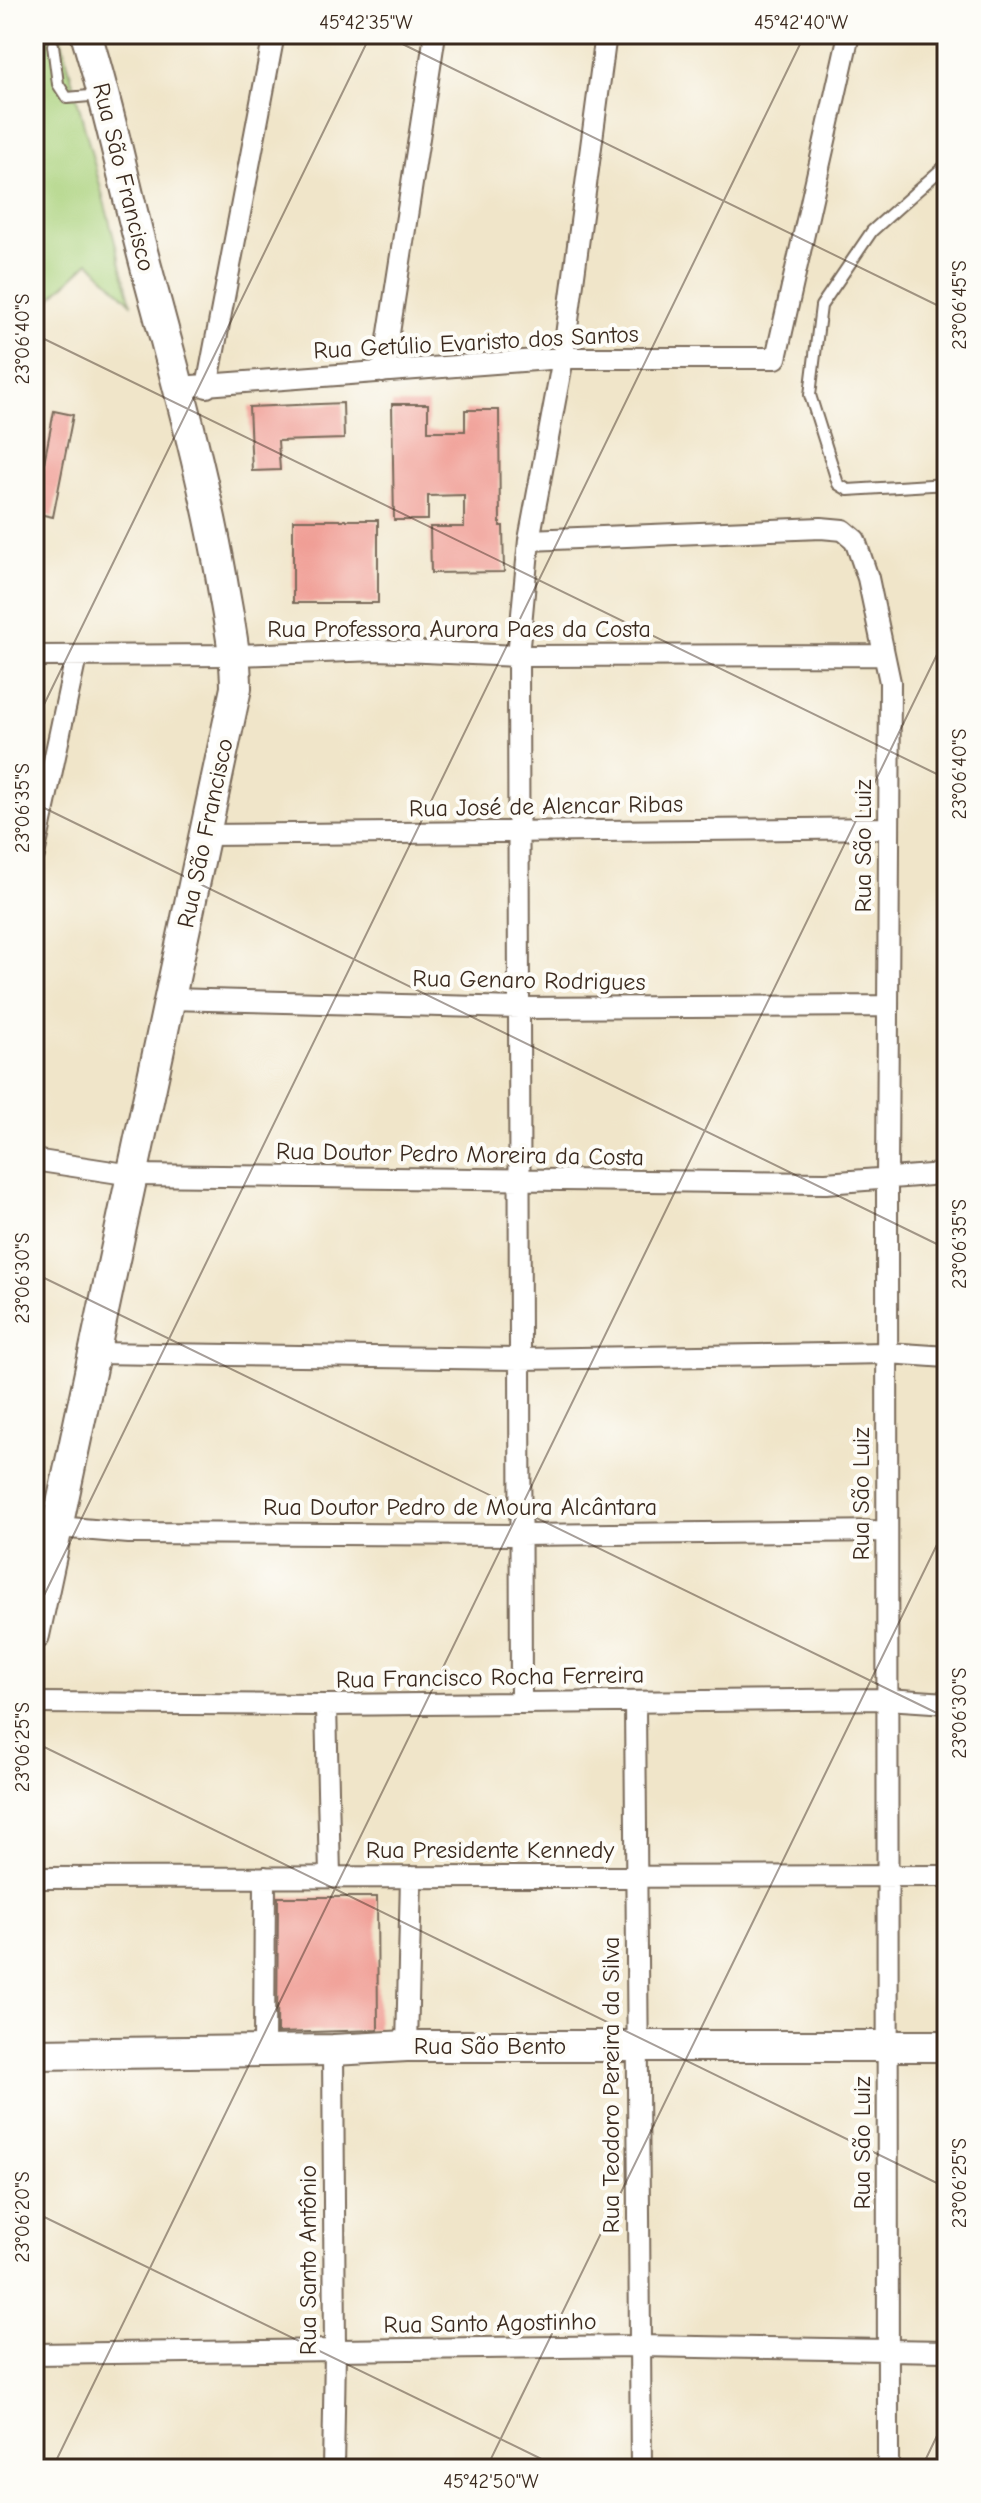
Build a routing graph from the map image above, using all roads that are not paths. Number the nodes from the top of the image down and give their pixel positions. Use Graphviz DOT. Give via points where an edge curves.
graph roads {
  1 [pos="86,34"];
  2 [pos="274,34"];
  3 [pos="435,34"];
  4 [pos="606,34"];
  5 [pos="849,34"];
  6 [pos="53,45"];
  7 [pos="105,95"];
  8 [pos="947,164"];
  9 [pos="563,358"];
  10 [pos="383,372"];
  11 [pos="193,387"];
  12 [pos="947,484"];
  13 [pos="529,540"];
  14 [pos="236,655"];
  15 [pos="884,655"];
  16 [pos="34,656"];
  17 [pos="518,656"];
  18 [pos="76,657"];
  19 [pos="889,828"];
  20 [pos="517,833"];
  21 [pos="204,835"];
  22 [pos="34,855"];
  23 [pos="170,999"];
  24 [pos="888,1006"];
  25 [pos="519,1008"];
  26 [pos="34,1160"];
  27 [pos="947,1172"];
  28 [pos="132,1175"];
  29 [pos="887,1178"];
  30 [pos="520,1181"];
  31 [pos="93,1353"];
  32 [pos="888,1353"];
  33 [pos="947,1357"];
  34 [pos="520,1359"];
  35 [pos="45,1527"];
  36 [pos="887,1531"];
  37 [pos="520,1535"];
  38 [pos="34,1635"];
  39 [pos="887,1699"];
  40 [pos="521,1702"];
  41 [pos="635,1702"];
  42 [pos="34,1703"];
  43 [pos="947,1703"];
  44 [pos="326,1705"];
  45 [pos="636,1875"];
  46 [pos="330,1876"];
  47 [pos="887,1876"];
  48 [pos="947,1876"];
  49 [pos="265,1877"];
  50 [pos="411,1877"];
  51 [pos="34,1878"];
  52 [pos="407,2046"];
  53 [pos="887,2046"];
  54 [pos="947,2046"];
  55 [pos="638,2047"];
  56 [pos="264,2050"];
  57 [pos="333,2050"];
  58 [pos="34,2054"];
  59 [pos="638,2346"];
  60 [pos="890,2351"];
  61 [pos="947,2351"];
  62 [pos="335,2352"];
  63 [pos="34,2354"];
  64 [pos="333,2469"];
  65 [pos="641,2469"];
  66 [pos="888,2469"];
  1 -- 7 [label="street, Rua São Francisco"];
  2 -- 11 [label="street"];
  3 -- 10 [label="street"];
  4 -- 9 [label="street"];
  5 -- 9 [label="street, Rua Getúlio Evaristo dos Santos" via="776,358"];
  6 -- 7 [label="lane" via="58,84 67,98"];
  7 -- 11 [label="street, Rua São Francisco" via="147,271"];
  8 -- 12 [label="lane" via="872,231 821,306 810,395 838,484 848,490"];
  9 -- 10 [label="street, Rua Getúlio Evaristo dos Santos"];
  9 -- 13 [label="street"];
  10 -- 11 [label="street, Rua Getúlio Evaristo dos Santos"];
  11 -- 14 [label="street, Rua São Francisco"];
  13 -- 15 [label="street, Rua São Luiz" via="843,530 855,540 868,578"];
  13 -- 17 [label="street"];
  14 -- 17 [label="street, Rua Professora Aurora Paes da Costa" via="378,650"];
  14 -- 18 [label="street, Rua Professora Aurora Paes da Costa"];
  14 -- 21 [label="street, Rua São Francisco" via="236,688"];
  15 -- 17 [label="street, Rua Professora Aurora Paes da Costa"];
  15 -- 19 [label="street, Rua São Luiz" via="890,682"];
  16 -- 18 [label="street, Rua Professora Aurora Paes da Costa"];
  17 -- 20 [label="street"];
  18 -- 22 [label="street"];
  19 -- 20 [label="street, Rua José de Alencar Ribas"];
  19 -- 24 [label="street, Rua São Luiz"];
  20 -- 21 [label="street, Rua José de Alencar Ribas"];
  20 -- 25 [label="street"];
  21 -- 23 [label="street, Rua São Francisco"];
  23 -- 25 [label="street, Rua Genaro Rodrigues"];
  23 -- 28 [label="street, Rua São Francisco"];
  24 -- 25 [label="street, Rua Genaro Rodrigues"];
  24 -- 29 [label="street, Rua São Luiz"];
  25 -- 30 [label="street"];
  26 -- 28 [label="street, Rua Doutor Pedro Moreira da Costa"];
  27 -- 29 [label="street, Rua Doutor Pedro Moreira da Costa"];
  28 -- 30 [label="street, Rua Doutor Pedro Moreira da Costa"];
  28 -- 31 [label="street, Rua São Francisco"];
  29 -- 30 [label="street, Rua Doutor Pedro Moreira da Costa" via="826,1183"];
  29 -- 32 [label="street, Rua São Luiz"];
  30 -- 34 [label="street"];
  31 -- 34 [label="street"];
  31 -- 35 [label="street, Rua São Francisco"];
  32 -- 33 [label="street"];
  32 -- 34 [label="street"];
  32 -- 36 [label="street, Rua São Luiz"];
  34 -- 37 [label="street"];
  35 -- 37 [label="street, Rua Doutor Pedro de Moura Alcântara" via="129,1533"];
  35 -- 38 [label="street, Rua São Francisco"];
  36 -- 37 [label="street, Rua Doutor Pedro de Moura Alcântara"];
  36 -- 39 [label="street, Rua São Luiz"];
  37 -- 40 [label="street"];
  39 -- 41 [label="street, Rua Francisco Rocha Ferreira"];
  39 -- 43 [label="street, Rua Francisco Rocha Ferreira"];
  39 -- 47 [label="street, Rua São Luiz"];
  40 -- 41 [label="street, Rua Francisco Rocha Ferreira"];
  40 -- 44 [label="street, Rua Francisco Rocha Ferreira"];
  41 -- 45 [label="street, Rua Teodoro Pereira da Silva"];
  42 -- 44 [label="street, Rua Francisco Rocha Ferreira"];
  44 -- 46 [label="street"];
  45 -- 47 [label="street, Rua Presidente Kennedy"];
  45 -- 50 [label="street, Rua Presidente Kennedy"];
  45 -- 55 [label="street, Rua Teodoro Pereira da Silva"];
  46 -- 49 [label="street, Rua Presidente Kennedy"];
  46 -- 50 [label="street, Rua Presidente Kennedy"];
  47 -- 48 [label="street, Rua Presidente Kennedy"];
  47 -- 53 [label="street, Rua São Luiz"];
  49 -- 51 [label="street, Rua Presidente Kennedy"];
  49 -- 56 [label="street"];
  50 -- 52 [label="street"];
  52 -- 55 [label="street, Rua São Bento"];
  52 -- 57 [label="street, Rua São Bento"];
  53 -- 54 [label="street, Rua São Bento"];
  53 -- 55 [label="street, Rua São Bento"];
  53 -- 60 [label="street, Rua São Luiz"];
  55 -- 59 [label="street, Rua Teodoro Pereira da Silva"];
  56 -- 57 [label="street, Rua São Bento"];
  56 -- 58 [label="street, Rua São Bento"];
  57 -- 62 [label="street, Rua Santo Antônio"];
  59 -- 60 [label="street, Rua Santo Agostinho"];
  59 -- 62 [label="street, Rua Santo Agostinho"];
  59 -- 65 [label="street, Rua Teodoro Pereira da Silva"];
  60 -- 61 [label="street, Rua Santo Agostinho"];
  60 -- 66 [label="street, Rua São Luiz"];
  62 -- 63 [label="street, Rua Santo Agostinho"];
  62 -- 64 [label="street, Rua Santo Antônio"];
}
